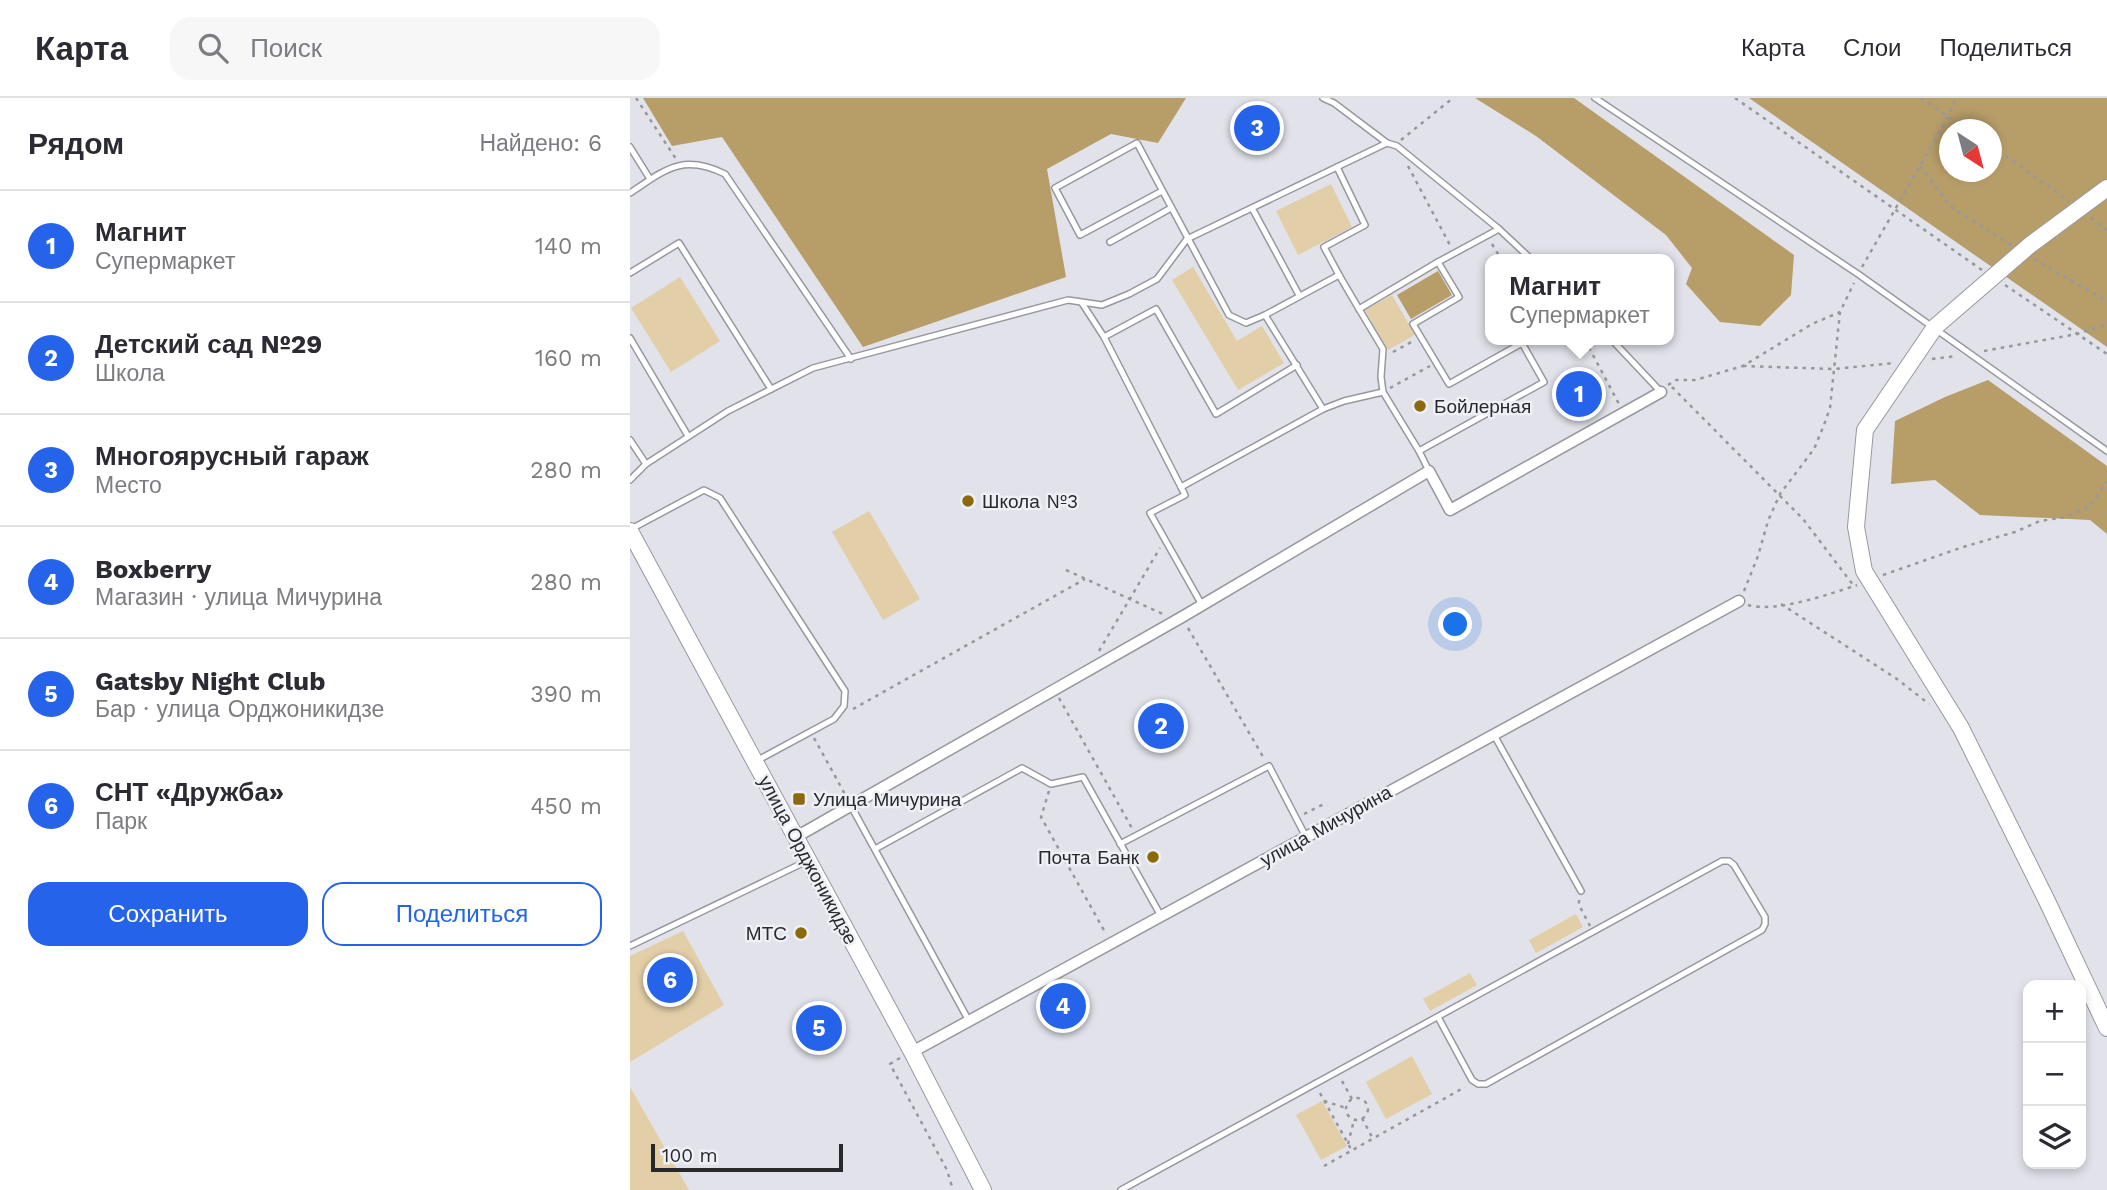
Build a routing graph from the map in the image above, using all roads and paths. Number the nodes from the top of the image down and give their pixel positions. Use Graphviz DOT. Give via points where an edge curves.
graph roads {
  1 [pos="636,98"];
  2 [pos="1323,98"];
  3 [pos="1595,98"];
  4 [pos="1735,98"];
  5 [pos="1921,98"];
  6 [pos="1956,98"];
  7 [pos="1948,117"];
  8 [pos="1951,119"];
  9 [pos="1387,143"];
  10 [pos="630,147"];
  11 [pos="2002,153"];
  12 [pos="680,165"];
  13 [pos="1920,166"];
  14 [pos="1337,167"];
  15 [pos="650,180"];
  16 [pos="2107,188"];
  17 [pos="1162,191"];
  18 [pos="630,193"];
  19 [pos="1171,208"];
  20 [pos="1252,208"];
  21 [pos="2079,208"];
  22 [pos="1894,210"];
  23 [pos="1499,229"];
  24 [pos="2107,230"];
  25 [pos="1487,235"];
  26 [pos="1187,239"];
  27 [pos="1110,242"];
  28 [pos="2022,252"];
  29 [pos="1497,254"];
  30 [pos="1526,254"];
  31 [pos="1438,262"];
  32 [pos="630,273"];
  33 [pos="1858,274"];
  34 [pos="1339,275"];
  35 [pos="1993,277"];
  36 [pos="1299,295"];
  37 [pos="2107,301"];
  38 [pos="1082,303"];
  39 [pos="1359,309"];
  40 [pos="1840,312"];
  41 [pos="1265,315"];
  42 [pos="1935,327"];
  43 [pos="1420,336"];
  44 [pos="1104,337"];
  45 [pos="630,338"];
  46 [pos="1518,345"];
  47 [pos="1523,345"];
  48 [pos="1588,345"];
  49 [pos="1618,345"];
  50 [pos="2107,354"];
  51 [pos="1383,357"];
  52 [pos="851,359"];
  53 [pos="1436,363"];
  54 [pos="1297,365"];
  55 [pos="1665,388"];
  56 [pos="771,389"];
  57 [pos="1383,392"];
  58 [pos="1322,409"];
  59 [pos="1624,413"];
  60 [pos="688,436"];
  61 [pos="630,440"];
  62 [pos="1419,451"];
  63 [pos="2107,451"];
  64 [pos="646,464"];
  65 [pos="1429,471"];
  66 [pos="630,480"];
  67 [pos="2107,481"];
  68 [pos="1181,487"];
  69 [pos="1780,494"];
  70 [pos="630,531"];
  71 [pos="1165,540"];
  72 [pos="1066,570"];
  73 [pos="1085,579"];
  74 [pos="1862,583"];
  75 [pos="1129,599"];
  76 [pos="1739,601"];
  77 [pos="1782,604"];
  78 [pos="1202,605"];
  79 [pos="1168,616"];
  80 [pos="1188,628"];
  81 [pos="1086,672"];
  82 [pos="1054,690"];
  83 [pos="1934,708"];
  84 [pos="834,719"];
  85 [pos="811,732"];
  86 [pos="1494,735"];
  87 [pos="755,762"];
  88 [pos="1269,766"];
  89 [pos="1051,784"];
  90 [pos="1326,803"];
  91 [pos="851,806"];
  92 [pos="1296,818"];
  93 [pos="1136,836"];
  94 [pos="1306,836"];
  95 [pos="796,837"];
  96 [pos="1120,844"];
  97 [pos="875,849"];
  98 [pos="809,860"];
  99 [pos="1581,891"];
  100 [pos="1579,905"];
  101 [pos="1161,916"];
  102 [pos="1593,932"];
  103 [pos="1111,943"];
  104 [pos="630,946"];
  105 [pos="1438,1017"];
  106 [pos="969,1021"];
  107 [pos="2107,1028"];
  108 [pos="912,1052"];
  109 [pos="1342,1081"];
  110 [pos="1474,1082"];
  111 [pos="1320,1093"];
  112 [pos="1352,1099"];
  113 [pos="1324,1101"];
  114 [pos="1346,1108"];
  115 [pos="1362,1118"];
  116 [pos="1354,1119"];
  117 [pos="1373,1139"];
  118 [pos="1348,1144"];
  119 [pos="1352,1151"];
  120 [pos="1324,1166"];
  121 [pos="953,1190"];
  122 [pos="983,1190"];
  123 [pos="1121,1190"];
  1 -- 12 [label="path"];
  2 -- 9 [label="lane"];
  3 -- 33 [label="lane"];
  4 -- 22 [label="path"];
  5 -- 7 [label="path"];
  6 -- 7 [label="path"];
  7 -- 8 [label="path"];
  7 -- 13 [label="path"];
  9 -- 14 [label="lane"];
  9 -- 23 [label="lane"];
  10 -- 15 [label="lane"];
  11 -- 21 [label="path"];
  12 -- 15 [label="lane" via="672,165"];
  12 -- 52 [label="lane" via="708,166 724,174"];
  13 -- 22 [label="path"];
  13 -- 28 [label="path" via="1951,207"];
  14 -- 20 [label="lane"];
  14 -- 34 [label="lane" via="1365,225 1324,247"];
  15 -- 18 [label="lane"];
  16 -- 21 [label="street"];
  17 -- 17 [label="lane" via="1137,143 1055,188 1080,235"];
  17 -- 19 [label="lane"];
  19 -- 26 [label="lane"];
  19 -- 27 [label="lane"];
  20 -- 26 [label="lane"];
  20 -- 36 [label="lane"];
  21 -- 24 [label="path"];
  21 -- 28 [label="street"];
  22 -- 33 [label="path"];
  22 -- 35 [label="path"];
  23 -- 25 [label="lane"];
  23 -- 30 [label="lane"];
  25 -- 29 [label="path"];
  25 -- 31 [label="lane"];
  26 -- 38 [label="lane" via="1157,279 1102,305"];
  26 -- 41 [label="lane" via="1229,315 1246,323"];
  28 -- 35 [label="street"];
  28 -- 37 [label="path"];
  31 -- 39 [label="lane"];
  31 -- 43 [label="lane" via="1458,297 1413,324"];
  32 -- 56 [label="lane" via="679,243"];
  33 -- 40 [label="path"];
  33 -- 42 [label="lane"];
  34 -- 36 [label="lane"];
  34 -- 39 [label="lane"];
  35 -- 42 [label="street"];
  35 -- 50 [label="path"];
  36 -- 41 [label="lane"];
  38 -- 44 [label="lane"];
  38 -- 52 [label="lane" via="1068,300"];
  39 -- 51 [label="lane" via="1383,349"];
  40 -- 55 [label="path" via="1743,366 1695,380 1676,380"];
  40 -- 69 [label="path" via="1824,425 1814,449"];
  41 -- 54 [label="lane"];
  42 -- 63 [label="lane"];
  42 -- 74 [label="street" via="1865,430 1856,527"];
  43 -- 51 [label="path"];
  43 -- 53 [label="lane"];
  44 -- 54 [label="lane" via="1156,309 1216,414"];
  44 -- 68 [label="lane"];
  45 -- 60 [label="lane"];
  46 -- 53 [label="lane" via="1450,384"];
  47 -- 62 [label="lane" via="1544,382"];
  48 -- 59 [label="path"];
  49 -- 55 [label="lane"];
  51 -- 57 [label="lane"];
  52 -- 56 [label="lane" via="813,368"];
  53 -- 57 [label="path"];
  54 -- 58 [label="lane"];
  55 -- 59 [label="street"];
  55 -- 69 [label="path"];
  56 -- 60 [label="lane"];
  57 -- 58 [label="lane"];
  57 -- 62 [label="lane"];
  58 -- 68 [label="lane"];
  59 -- 65 [label="street" via="1450,510"];
  60 -- 64 [label="lane"];
  61 -- 64 [label="lane"];
  62 -- 65 [label="lane"];
  64 -- 66 [label="lane"];
  65 -- 78 [label="street"];
  67 -- 74 [label="path" via="2090,506 2066,517 2040,521"];
  68 -- 71 [label="lane" via="1185,495 1150,513"];
  69 -- 74 [label="path"];
  69 -- 76 [label="path"];
  70 -- 84 [label="lane" via="704,490 720,498 845,691 844,706"];
  70 -- 87 [label="street, улица Орджоникидзе"];
  71 -- 75 [label="path"];
  71 -- 78 [label="lane"];
  72 -- 73 [label="path"];
  73 -- 75 [label="path"];
  73 -- 84 [label="path"];
  74 -- 77 [label="path"];
  74 -- 107 [label="street" via="1961,728"];
  75 -- 79 [label="path"];
  75 -- 81 [label="path"];
  76 -- 77 [label="path" via="1751,607"];
  76 -- 86 [label="street, улица Мичурина"];
  77 -- 83 [label="path"];
  78 -- 81 [label="street"];
  80 -- 88 [label="path"];
  81 -- 82 [label="street"];
  82 -- 91 [label="street"];
  82 -- 93 [label="path"];
  84 -- 85 [label="lane"];
  85 -- 87 [label="lane"];
  85 -- 91 [label="path"];
  86 -- 94 [label="street, улица Мичурина"];
  86 -- 99 [label="lane"];
  87 -- 95 [label="street, улица Орджоникидзе"];
  88 -- 92 [label="lane"];
  88 -- 93 [label="lane"];
  89 -- 96 [label="lane" via="1083,777"];
  89 -- 97 [label="lane" via="1022,768"];
  89 -- 103 [label="path" via="1041,817"];
  90 -- 92 [label="path"];
  91 -- 95 [label="street"];
  91 -- 97 [label="lane"];
  92 -- 94 [label="lane"];
  93 -- 96 [label="lane"];
  94 -- 101 [label="street, улица Мичурина"];
  95 -- 98 [label="street, улица Орджоникидзе"];
  96 -- 101 [label="lane"];
  97 -- 106 [label="lane"];
  98 -- 104 [label="lane"];
  98 -- 108 [label="street, улица Орджоникидзе"];
  100 -- 102 [label="path"];
  101 -- 103 [label="street, улица Мичурина"];
  102 -- 105 [label="lane"];
  102 -- 110 [label="lane" via="1722,861 1734,865 1765,917 1762,930 1486,1084"];
  103 -- 106 [label="street, улица Мичурина"];
  105 -- 110 [label="lane"];
  105 -- 123 [label="lane"];
  106 -- 108 [label="street, улица Мичурина"];
  108 -- 121 [label="path" via="890,1064 947,1170"];
  108 -- 122 [label="street, улица Орджоникидзе"];
  109 -- 112 [label="path"];
  110 -- 117 [label="path"];
  111 -- 113 [label="path"];
  112 -- 114 [label="path"];
  112 -- 115 [label="path" via="1367,1104 1368,1112"];
  113 -- 114 [label="path"];
  113 -- 118 [label="path"];
  114 -- 116 [label="path"];
  115 -- 116 [label="path"];
  115 -- 117 [label="path"];
  116 -- 118 [label="path"];
  117 -- 119 [label="path"];
  118 -- 119 [label="path"];
  119 -- 120 [label="path"];
}
